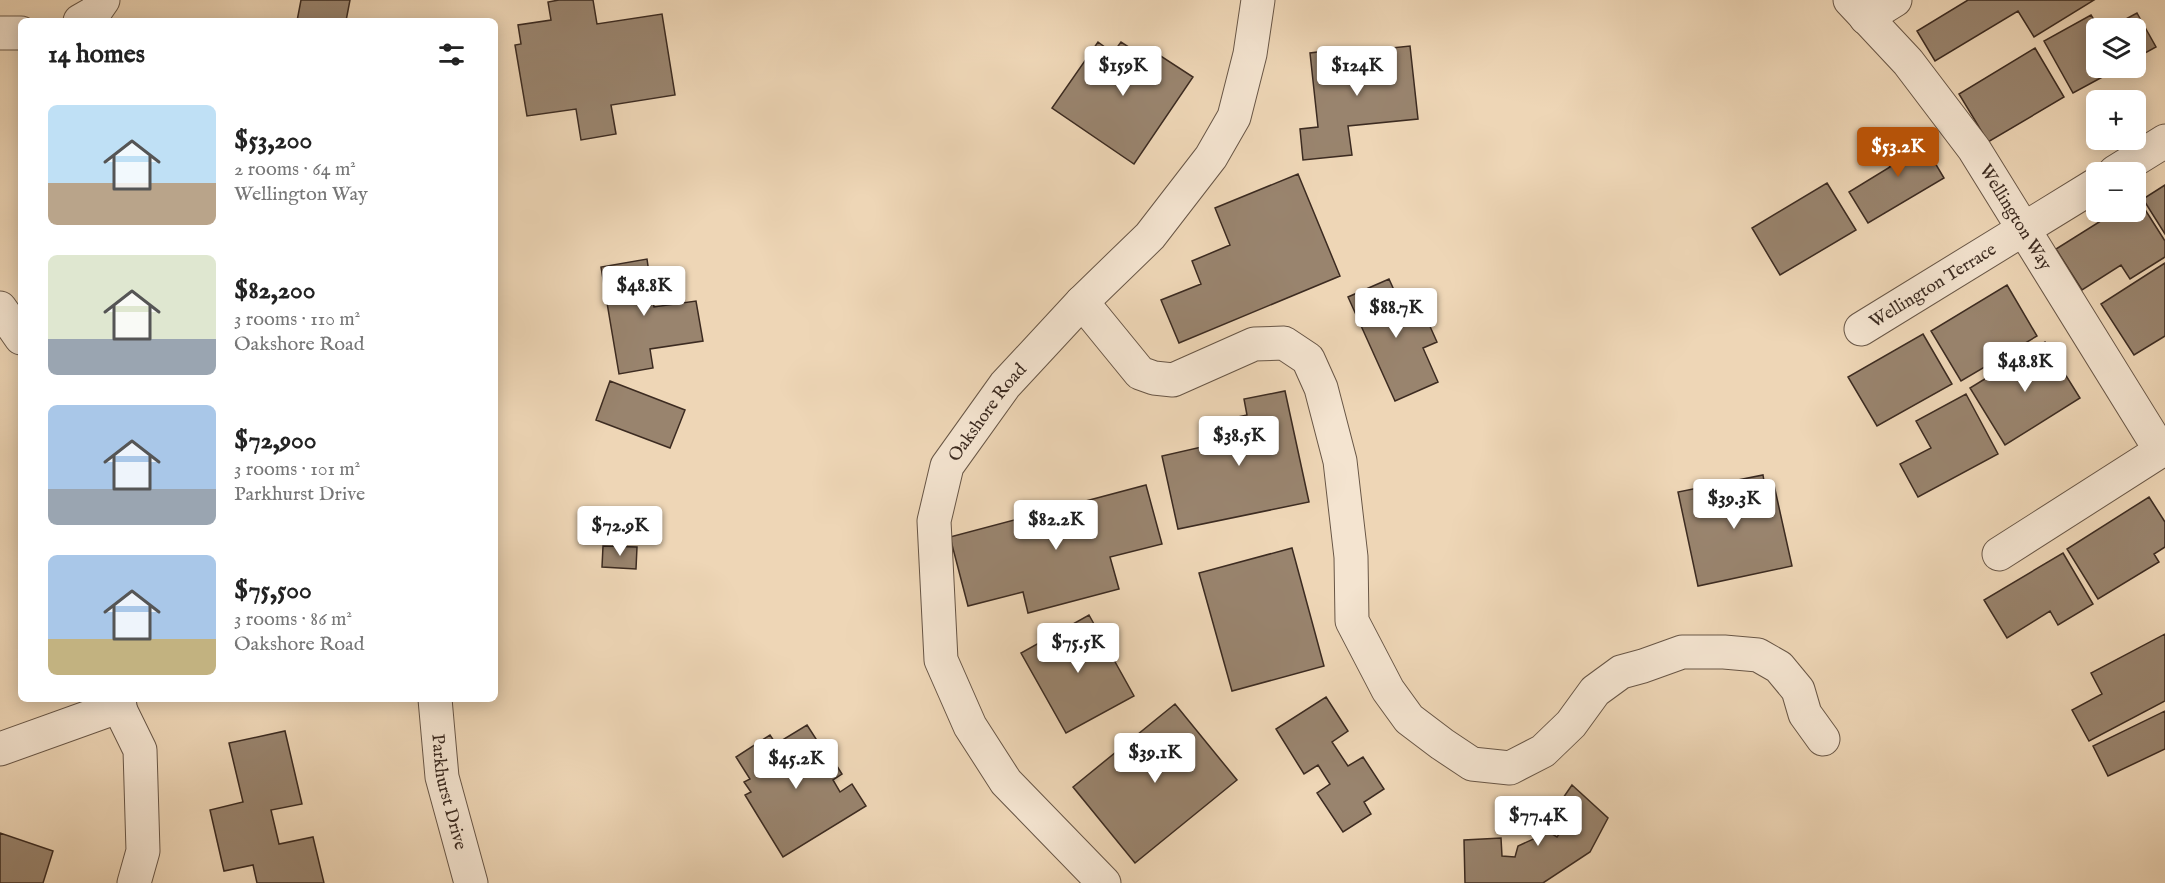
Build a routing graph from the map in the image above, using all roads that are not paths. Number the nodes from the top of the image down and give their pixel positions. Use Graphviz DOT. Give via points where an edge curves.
graph roads {
  1 [pos="103,0"];
  2 [pos="1258,0"];
  3 [pos="1895,0"];
  4 [pos="1858,9"];
  5 [pos="85,18"];
  6 [pos="0,33"];
  7 [pos="18,33"];
  8 [pos="2165,141"];
  9 [pos="2131,162"];
  10 [pos="2086,191"];
  11 [pos="2024,230"];
  12 [pos="1082,302"];
  13 [pos="0,308"];
  14 [pos="1861,329"];
  15 [pos="18,334"];
  16 [pos="2163,450"];
  17 [pos="1999,554"];
  18 [pos="435,702"];
  19 [pos="118,703"];
  20 [pos="1823,739"];
  21 [pos="0,749"];
  22 [pos="134,883"];
  23 [pos="471,883"];
  24 [pos="1104,883"];
  1 -- 5 [label="street"];
  2 -- 12 [label="street, Oakshore Road" via="1250,54 1234,117 1150,236"];
  3 -- 4 [label="street"];
  4 -- 11 [label="street, Wellington Way" via="1908,62 1974,149"];
  6 -- 7 [label="street"];
  8 -- 9 [label="street"];
  10 -- 11 [label="street, Wellington Terrace"];
  11 -- 14 [label="street, Wellington Terrace"];
  11 -- 16 [label="street, Wellington Way"];
  12 -- 20 [label="street" via="1140,373 1154,378 1173,380 1254,344 1284,343 1308,359 1321,388 1340,460 1351,557 1352,621 1388,690 1409,719 1472,764 1510,768 1543,751 1571,724 1595,691 1621,672 1682,652 1758,655 1779,667 1798,690 1805,714"];
  12 -- 24 [label="street, Oakshore Road" via="1005,386 947,466 934,521 942,660 970,726 1006,782"];
  13 -- 15 [label="street"];
  16 -- 17 [label="street"];
  18 -- 23 [label="street, Parkhurst Drive" via="442,777"];
  19 -- 21 [label="street"];
  19 -- 22 [label="street" via="140,750 143,850"];
}
